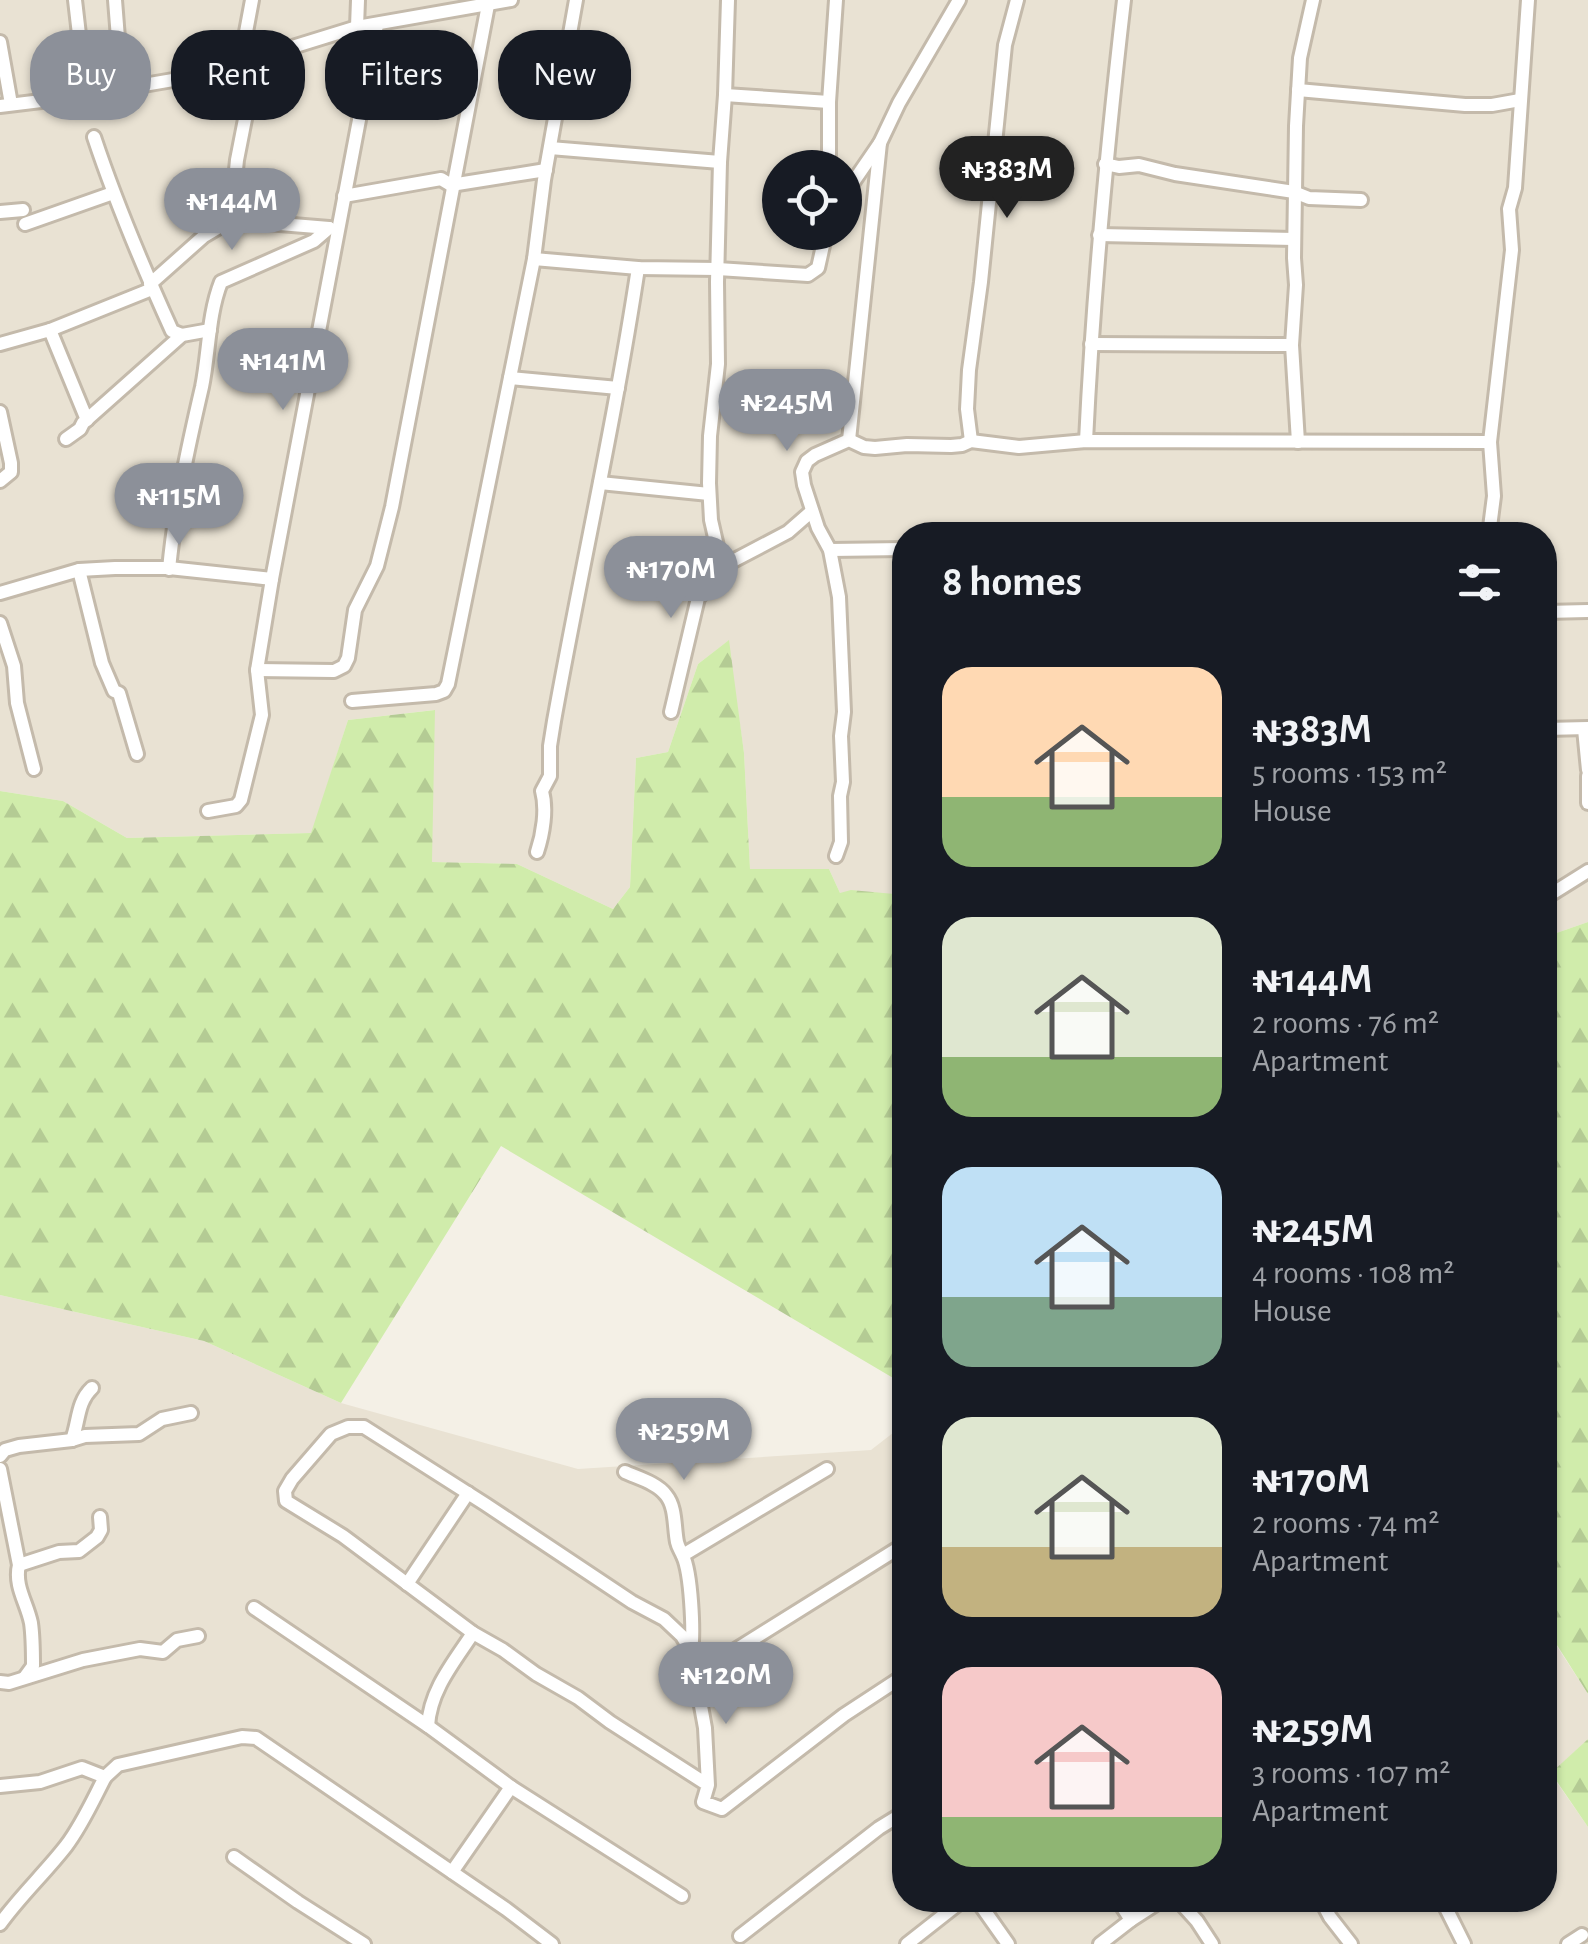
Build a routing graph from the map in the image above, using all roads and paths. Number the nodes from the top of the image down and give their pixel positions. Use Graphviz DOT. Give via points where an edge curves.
graph roads {
  1 [pos="75,0"];
  2 [pos="116,0"];
  3 [pos="252,0"];
  4 [pos="358,0"];
  5 [pos="511,0"];
  6 [pos="576,0"];
  7 [pos="728,0"];
  8 [pos="836,0"];
  9 [pos="959,0"];
  10 [pos="1017,0"];
  11 [pos="1124,0"];
  12 [pos="1313,0"];
  13 [pos="1528,0"];
  14 [pos="478,4"];
  15 [pos="376,24"];
  16 [pos="356,26"];
  17 [pos="79,30"];
  18 [pos="118,30"];
  19 [pos="246,30"];
  20 [pos="0,42"];
  21 [pos="305,42"];
  22 [pos="1298,90"];
  23 [pos="726,95"];
  24 [pos="1520,100"];
  25 [pos="829,102"];
  26 [pos="6,105"];
  27 [pos="245,120"];
  28 [pos="94,137"];
  29 [pos="880,143"];
  30 [pos="550,148"];
  31 [pos="829,150"];
  32 [pos="720,162"];
  33 [pos="1105,164"];
  34 [pos="862,169"];
  35 [pos="546,170"];
  36 [pos="452,185"];
  37 [pos="1294,192"];
  38 [pos="113,193"];
  39 [pos="344,196"];
  40 [pos="1362,200"];
  41 [pos="0,212"];
  42 [pos="231,220"];
  43 [pos="334,227"];
  44 [pos="1099,234"];
  45 [pos="1294,239"];
  46 [pos="822,250"];
  47 [pos="534,259"];
  48 [pos="638,268"];
  49 [pos="718,269"];
  50 [pos="151,287"];
  51 [pos="50,330"];
  52 [pos="210,330"];
  53 [pos="182,335"];
  54 [pos="0,344"];
  55 [pos="1091,344"];
  56 [pos="1292,345"];
  57 [pos="510,378"];
  58 [pos="618,388"];
  59 [pos="0,412"];
  60 [pos="87,420"];
  61 [pos="66,438"];
  62 [pos="849,440"];
  63 [pos="971,441"];
  64 [pos="1086,442"];
  65 [pos="1298,442"];
  66 [pos="1490,442"];
  67 [pos="0,481"];
  68 [pos="600,484"];
  69 [pos="709,494"];
  70 [pos="812,511"];
  71 [pos="1491,522"];
  72 [pos="892,548"];
  73 [pos="830,550"];
  74 [pos="729,563"];
  75 [pos="168,569"];
  76 [pos="78,570"];
  77 [pos="272,579"];
  78 [pos="0,593"];
  79 [pos="1557,612"];
  80 [pos="1588,612"];
  81 [pos="0,623"];
  82 [pos="258,670"];
  83 [pos="352,701"];
  84 [pos="671,712"];
  85 [pos="1586,728"];
  86 [pos="1557,729"];
  87 [pos="137,754"];
  88 [pos="34,769"];
  89 [pos="1588,773"];
  90 [pos="1588,804"];
  91 [pos="208,812"];
  92 [pos="537,852"];
  93 [pos="836,856"];
  94 [pos="1588,871"];
  95 [pos="1557,890"];
  96 [pos="92,1388"];
  97 [pos="191,1413"];
  98 [pos="72,1440"];
  99 [pos="0,1456"];
  100 [pos="827,1468"];
  101 [pos="0,1469"];
  102 [pos="624,1472"];
  103 [pos="468,1493"];
  104 [pos="100,1517"];
  105 [pos="892,1552"];
  106 [pos="684,1555"];
  107 [pos="19,1565"];
  108 [pos="407,1584"];
  109 [pos="254,1608"];
  110 [pos="473,1633"];
  111 [pos="198,1636"];
  112 [pos="691,1651"];
  113 [pos="696,1674"];
  114 [pos="24,1678"];
  115 [pos="0,1682"];
  116 [pos="892,1684"];
  117 [pos="428,1726"];
  118 [pos="105,1777"];
  119 [pos="708,1785"];
  120 [pos="0,1786"];
  121 [pos="511,1787"];
  122 [pos="892,1820"];
  123 [pos="234,1858"];
  124 [pos="452,1872"];
  125 [pos="682,1896"];
  126 [pos="18,1899"];
  127 [pos="0,1902"];
  128 [pos="948,1912"];
  129 [pos="985,1912"];
  130 [pos="1126,1912"];
  131 [pos="1143,1912"];
  132 [pos="1188,1912"];
  133 [pos="1327,1912"];
  134 [pos="1448,1912"];
  135 [pos="1131,1920"];
  136 [pos="0,1924"];
  137 [pos="1582,1935"];
  138 [pos="740,1936"];
  139 [pos="548,1942"];
  140 [pos="364,1944"];
  141 [pos="907,1944"];
  142 [pos="1008,1944"];
  143 [pos="1100,1944"];
  144 [pos="1212,1944"];
  145 [pos="1351,1944"];
  146 [pos="1464,1944"];
  147 [pos="1568,1944"];
  1 -- 17 [label="street"];
  2 -- 18 [label="street"];
  3 -- 19 [label="street"];
  4 -- 16 [label="street"];
  5 -- 14 [label="street"];
  6 -- 30 [label="street"];
  7 -- 23 [label="street"];
  8 -- 25 [label="street"];
  9 -- 29 [label="street"];
  10 -- 63 [label="street" via="1005,45 968,370"];
  11 -- 33 [label="street"];
  12 -- 22 [label="street"];
  13 -- 24 [label="street"];
  14 -- 15 [label="street"];
  14 -- 36 [label="street"];
  15 -- 16 [label="street"];
  15 -- 39 [label="street"];
  16 -- 21 [label="street"];
  20 -- 26 [label="street"];
  22 -- 24 [label="street" via="1465,106"];
  22 -- 37 [label="street"];
  23 -- 25 [label="street"];
  23 -- 32 [label="street"];
  24 -- 66 [label="street" via="1509,209 1512,250"];
  25 -- 31 [label="street"];
  27 -- 42 [label="street"];
  28 -- 38 [label="street"];
  29 -- 34 [label="street"];
  29 -- 62 [label="street"];
  30 -- 32 [label="street"];
  30 -- 35 [label="street"];
  32 -- 49 [label="street"];
  33 -- 37 [label="street"];
  33 -- 44 [label="street"];
  35 -- 36 [label="street"];
  35 -- 47 [label="street"];
  36 -- 39 [label="street" via="441,179"];
  36 -- 82 [label="street" via="392,507 377,566 355,610 346,662 334,671"];
  37 -- 40 [label="street"];
  37 -- 45 [label="street"];
  38 -- 41 [label="street" via="24,217"];
  38 -- 50 [label="street"];
  39 -- 43 [label="street"];
  42 -- 43 [label="street"];
  42 -- 50 [label="street" via="204,236"];
  43 -- 52 [label="street" via="221,282"];
  43 -- 77 [label="street"];
  44 -- 45 [label="street"];
  44 -- 55 [label="street"];
  45 -- 56 [label="street"];
  46 -- 49 [label="street" via="818,268 808,274"];
  47 -- 48 [label="street"];
  47 -- 57 [label="street"];
  48 -- 49 [label="street"];
  48 -- 58 [label="street"];
  49 -- 69 [label="street"];
  50 -- 51 [label="street"];
  50 -- 53 [label="street" via="172,330"];
  51 -- 54 [label="street"];
  51 -- 60 [label="street"];
  52 -- 53 [label="street"];
  52 -- 75 [label="street"];
  53 -- 60 [label="street"];
  55 -- 56 [label="street"];
  55 -- 64 [label="street"];
  56 -- 65 [label="street"];
  57 -- 58 [label="street"];
  57 -- 83 [label="street" via="448,684 436,694"];
  58 -- 68 [label="street"];
  59 -- 67 [label="street" via="11,463"];
  60 -- 61 [label="street"];
  62 -- 63 [label="street" via="864,448"];
  62 -- 70 [label="street" via="807,462 802,472"];
  63 -- 64 [label="street" via="1019,448"];
  64 -- 65 [label="street"];
  65 -- 66 [label="street"];
  66 -- 71 [label="street"];
  68 -- 69 [label="street"];
  68 -- 92 [label="street" via="557,700"];
  69 -- 74 [label="street" via="715,542"];
  70 -- 73 [label="street"];
  70 -- 74 [label="street" via="788,532"];
  72 -- 73 [label="street"];
  73 -- 93 [label="street" via="843,676"];
  74 -- 84 [label="street" via="698,598"];
  75 -- 76 [label="street"];
  75 -- 77 [label="street"];
  76 -- 78 [label="street"];
  76 -- 87 [label="street" via="102,663 120,693"];
  77 -- 82 [label="street"];
  79 -- 80 [label="street"];
  81 -- 88 [label="street"];
  82 -- 91 [label="street" via="262,715 244,794 236,806"];
  85 -- 86 [label="street"];
  85 -- 89 [label="street"];
  89 -- 90 [label="street"];
  94 -- 95 [label="street"];
  96 -- 98 [label="street" via="80,1403"];
  97 -- 98 [label="street" via="162,1419 139,1434"];
  98 -- 99 [label="street" via="19,1446"];
  100 -- 106 [label="street"];
  101 -- 107 [label="street"];
  102 -- 106 [label="street" via="668,1496"];
  103 -- 108 [label="street"];
  103 -- 108 [label="street" via="364,1427 331,1434 292,1479 286,1502"];
  103 -- 112 [label="street" via="664,1619"];
  104 -- 107 [label="street" via="97,1537 79,1551"];
  105 -- 113 [label="street"];
  106 -- 112 [label="street"];
  107 -- 114 [label="street" via="34,1647"];
  108 -- 110 [label="street"];
  109 -- 117 [label="street"];
  110 -- 117 [label="street" via="438,1687"];
  110 -- 119 [label="street"];
  111 -- 114 [label="street" via="177,1640 164,1652 134,1650"];
  112 -- 113 [label="street"];
  113 -- 119 [label="street"];
  114 -- 115 [label="street"];
  116 -- 119 [label="street" via="722,1809 703,1802"];
  117 -- 121 [label="street"];
  118 -- 120 [label="street" via="82,1768"];
  118 -- 124 [label="street" via="118,1765 256,1738"];
  118 -- 126 [label="street" via="66,1846"];
  121 -- 124 [label="street"];
  121 -- 125 [label="street"];
  122 -- 138 [label="street"];
  123 -- 140 [label="street"];
  124 -- 139 [label="street"];
  126 -- 127 [label="street"];
  126 -- 136 [label="street"];
  128 -- 141 [label="street"];
  129 -- 142 [label="street"];
  130 -- 135 [label="street"];
  131 -- 135 [label="street"];
  132 -- 144 [label="street"];
  133 -- 145 [label="street"];
  134 -- 146 [label="street"];
  135 -- 143 [label="street"];
  137 -- 147 [label="street"];
}
